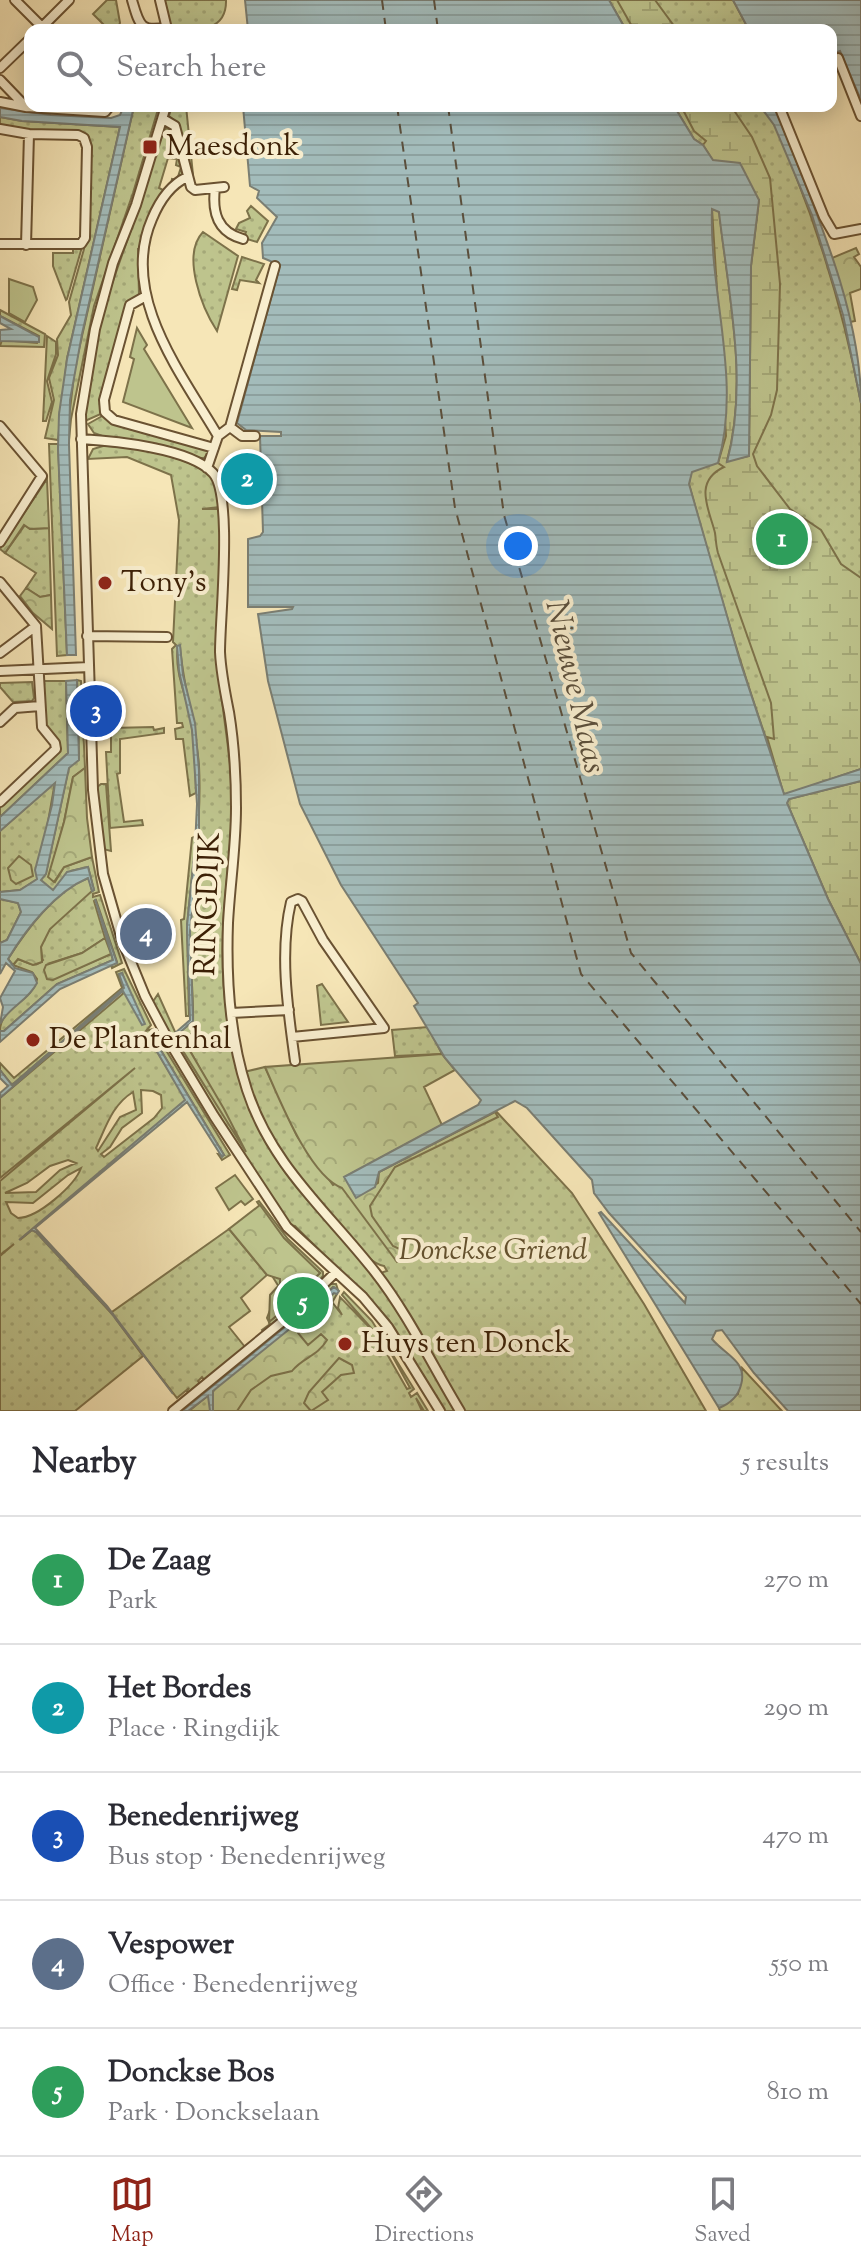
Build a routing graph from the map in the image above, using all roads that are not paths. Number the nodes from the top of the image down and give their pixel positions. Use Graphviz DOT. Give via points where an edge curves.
graph roads {
  1 [pos="15,0"];
  2 [pos="69,0"];
  3 [pos="132,0"];
  4 [pos="160,0"];
  5 [pos="37,24"];
  6 [pos="47,24"];
  7 [pos="140,24"];
  8 [pos="166,24"];
  9 [pos="24,45"];
  10 [pos="837,58"];
  11 [pos="0,68"];
  12 [pos="0,80"];
  13 [pos="0,102"];
  14 [pos="24,105"];
  15 [pos="24,107"];
  16 [pos="165,112"];
  17 [pos="781,112"];
  18 [pos="861,116"];
  19 [pos="163,119"];
  20 [pos="0,129"];
  21 [pos="29,134"];
  22 [pos="187,177"];
  23 [pos="861,229"];
  24 [pos="243,239"];
  25 [pos="0,244"];
  26 [pos="26,245"];
  27 [pos="275,266"];
  28 [pos="146,296"];
  29 [pos="230,427"];
  30 [pos="1,428"];
  31 [pos="218,436"];
  32 [pos="255,436"];
  33 [pos="81,439"];
  34 [pos="214,448"];
  35 [pos="207,468"];
  36 [pos="0,542"];
  37 [pos="0,582"];
  38 [pos="36,626"];
  39 [pos="87,636"];
  40 [pos="167,637"];
  41 [pos="0,653"];
  42 [pos="89,667"];
  43 [pos="39,670"];
  44 [pos="0,671"];
  45 [pos="40,706"];
  46 [pos="0,722"];
  47 [pos="0,802"];
  48 [pos="289,1010"];
  49 [pos="231,1013"];
  50 [pos="292,1037"];
  51 [pos="295,1061"];
  52 [pos="336,1272"];
  53 [pos="173,1411"];
  54 [pos="440,1411"];
  55 [pos="460,1411"];
  1 -- 5 [label="street"];
  2 -- 6 [label="street"];
  3 -- 7 [label="street"];
  4 -- 8 [label="street"];
  9 -- 11 [label="street"];
  10 -- 18 [label="street"];
  12 -- 14 [label="street"];
  13 -- 15 [label="street"];
  16 -- 19 [label="street"];
  17 -- 23 [label="street" via="834,234"];
  19 -- 22 [label="street" via="175,126"];
  19 -- 33 [label="street" via="95,329"];
  20 -- 21 [label="street"];
  21 -- 26 [label="street"];
  21 -- 26 [label="street" via="84,138 85,238 81,244"];
  22 -- 24 [label="street" via="195,190 219,187 213,206 216,218 230,234"];
  22 -- 28 [label="street" via="163,198 148,228"];
  25 -- 26 [label="street"];
  27 -- 29 [label="street"];
  28 -- 31 [label="street" via="162,340"];
  28 -- 34 [label="street" via="130,305 105,412 114,420"];
  29 -- 31 [label="street"];
  29 -- 32 [label="street" via="242,436"];
  30 -- 36 [label="street" via="42,476"];
  31 -- 34 [label="street"];
  33 -- 35 [label="street" via="160,450"];
  33 -- 39 [label="street"];
  34 -- 35 [label="street"];
  35 -- 49 [label="street, RINGDIJK" via="220,484 224,508 220,654 236,809 228,920"];
  37 -- 38 [label="street"];
  38 -- 41 [label="street"];
  38 -- 43 [label="street"];
  39 -- 40 [label="street"];
  39 -- 42 [label="street"];
  42 -- 43 [label="street"];
  42 -- 52 [label="street" via="97,833 106,886 131,963 170,1043 253,1178 294,1235"];
  43 -- 44 [label="street"];
  43 -- 45 [label="street"];
  45 -- 46 [label="street" via="15,708"];
  45 -- 47 [label="street" via="42,727 56,749"];
  48 -- 49 [label="street"];
  48 -- 50 [label="street"];
  48 -- 50 [label="street" via="287,916 291,902 298,899 384,1028"];
  49 -- 55 [label="street, RINGDIJK" via="246,1089 268,1140 298,1185 388,1290"];
  50 -- 51 [label="street"];
  52 -- 53 [label="street"];
  52 -- 54 [label="street" via="388,1327"];
}
